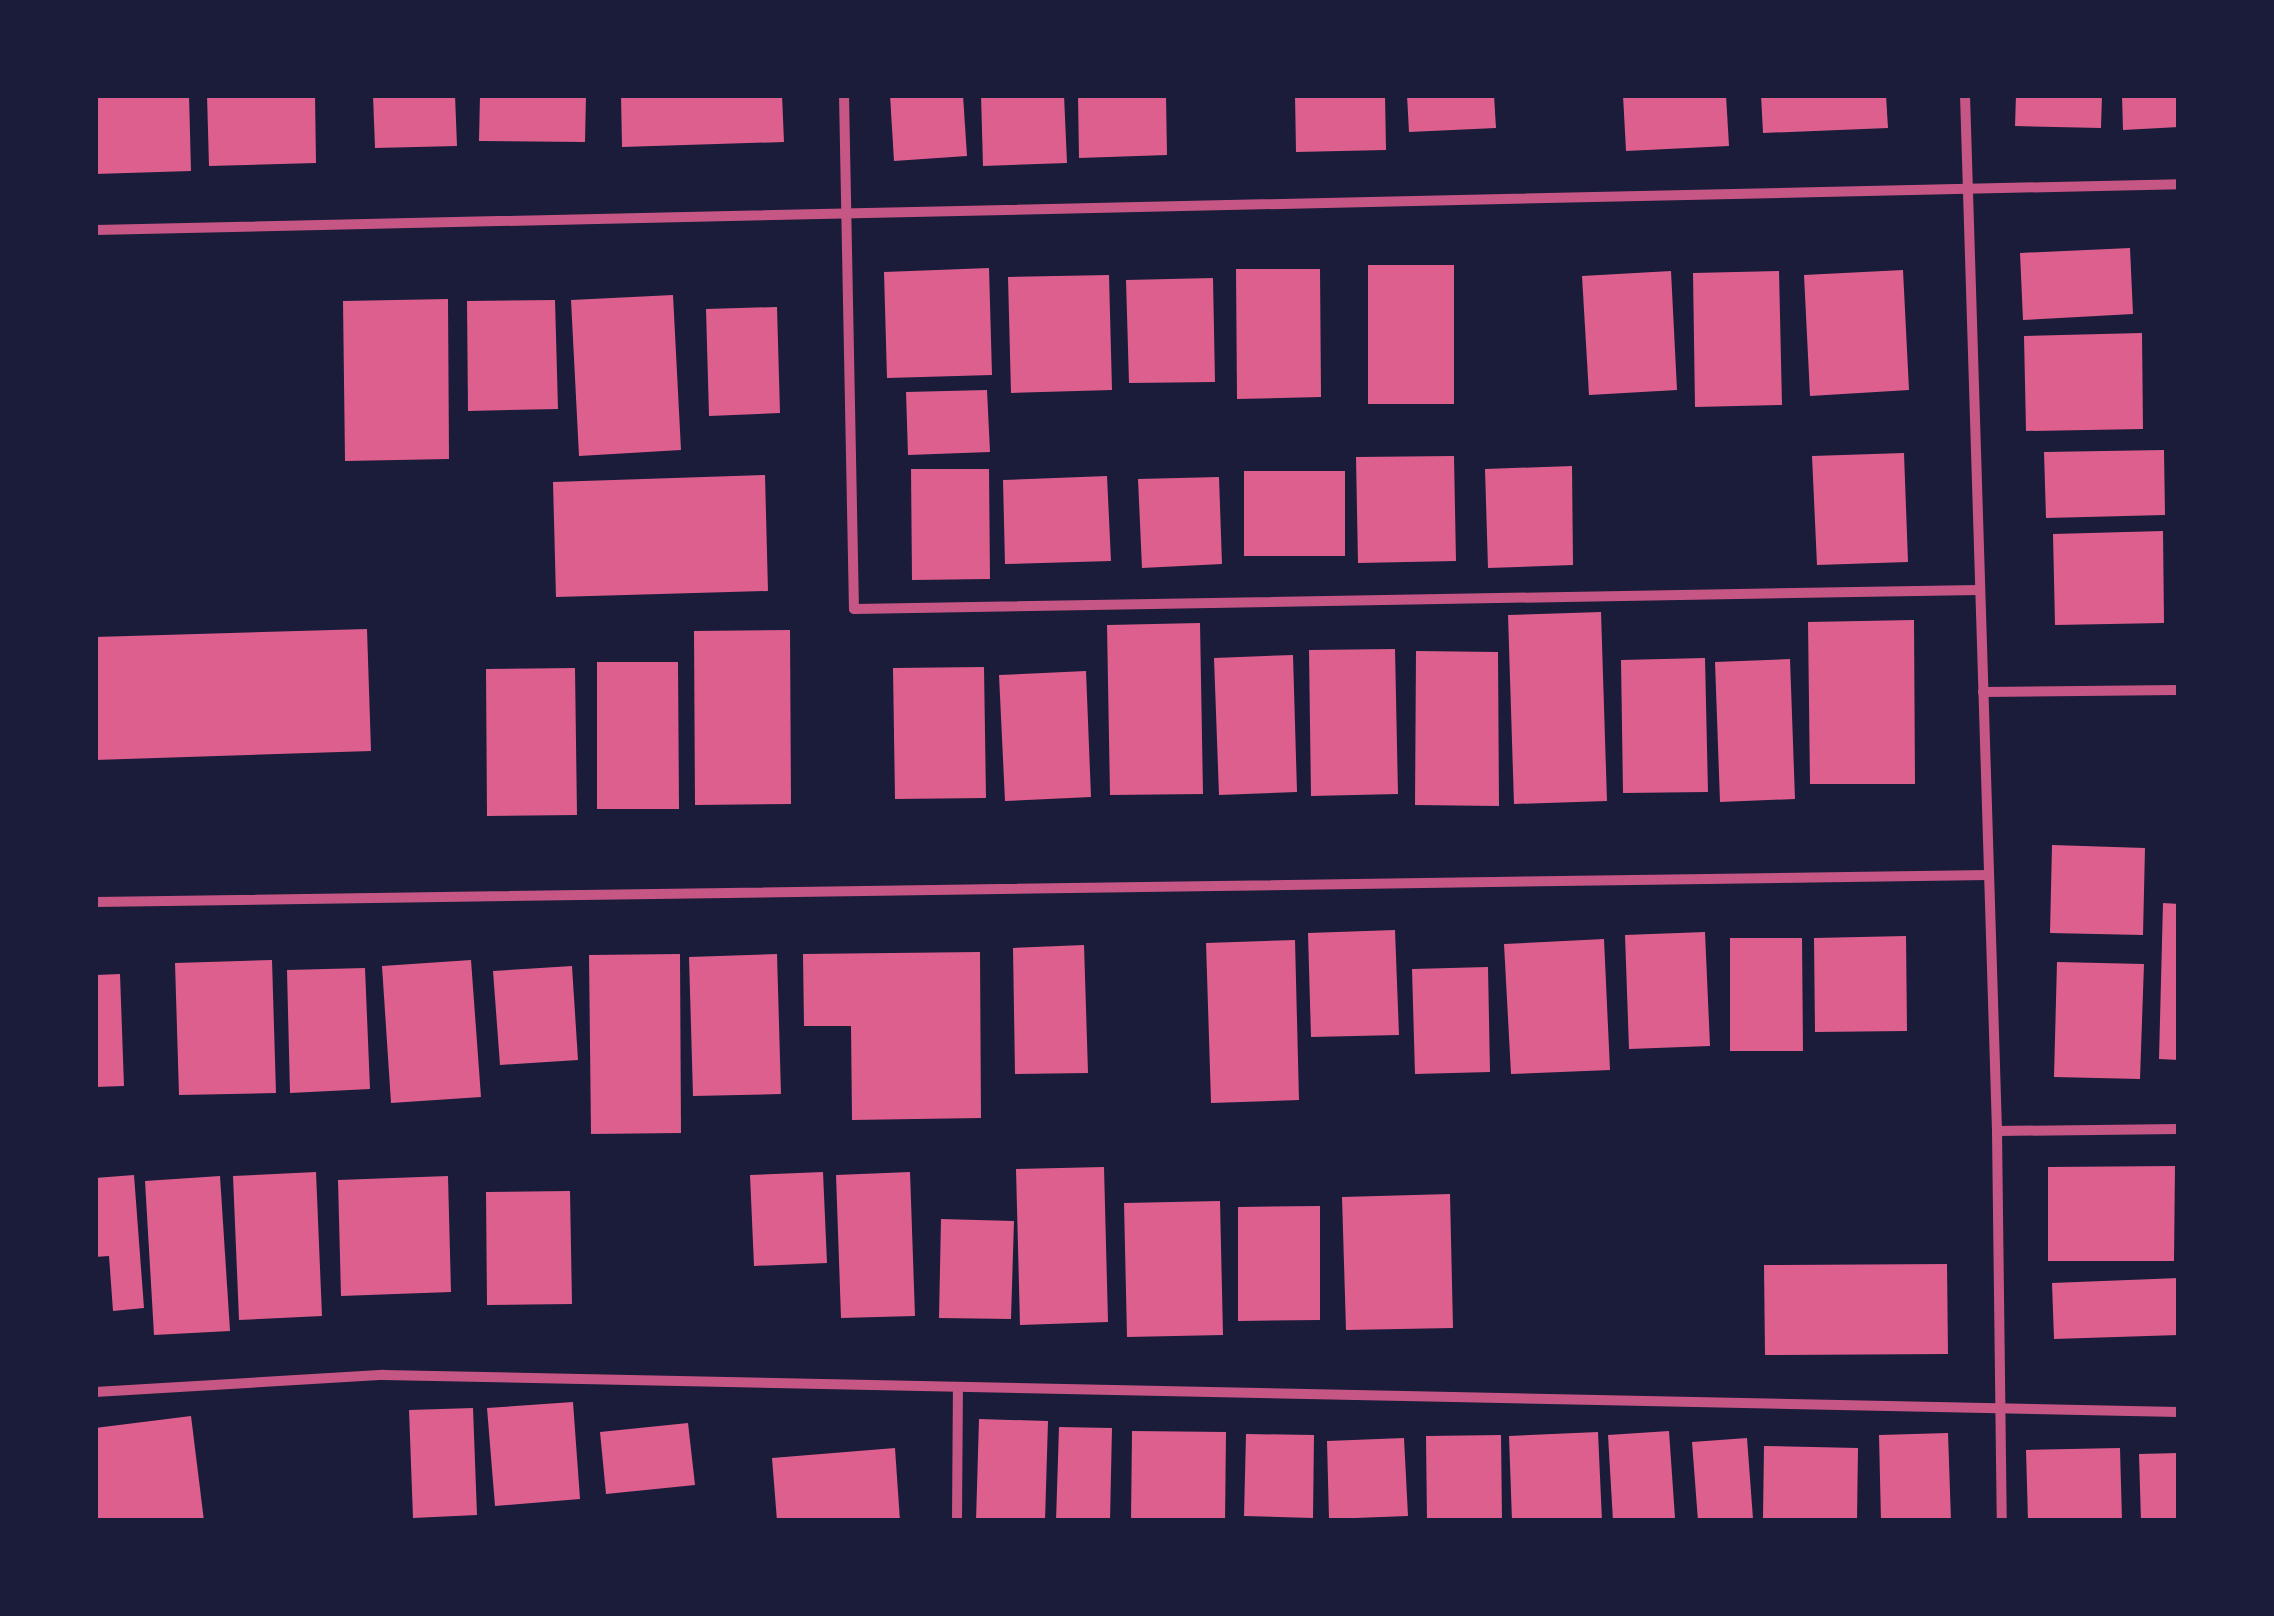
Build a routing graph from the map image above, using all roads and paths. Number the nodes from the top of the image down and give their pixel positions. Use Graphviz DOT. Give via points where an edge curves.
graph roads {
  1 [pos="844,95"];
  2 [pos="1965,95"];
  3 [pos="2179,184"];
  4 [pos="1968,185"];
  5 [pos="846,212"];
  6 [pos="95,230"];
  7 [pos="1979,590"];
  8 [pos="2179,690"];
  9 [pos="1983,692"];
  10 [pos="1989,875"];
  11 [pos="95,902"];
  12 [pos="2179,1129"];
  13 [pos="1997,1131"];
  14 [pos="958,1388"];
  15 [pos="95,1392"];
  16 [pos="2179,1412"];
  17 [pos="2001,1413"];
  18 [pos="957,1521"];
  19 [pos="2002,1521"];
  1 -- 5 [label="street"];
  2 -- 4 [label="street"];
  3 -- 4 [label="street"];
  4 -- 5 [label="street"];
  4 -- 7 [label="street"];
  5 -- 6 [label="street"];
  5 -- 7 [label="street" via="854,609"];
  7 -- 9 [label="street"];
  8 -- 9 [label="street"];
  9 -- 10 [label="street"];
  10 -- 11 [label="street"];
  10 -- 13 [label="street"];
  12 -- 13 [label="street"];
  13 -- 17 [label="street"];
  14 -- 15 [label="street" via="383,1375"];
  14 -- 17 [label="street"];
  14 -- 18 [label="street"];
  16 -- 17 [label="street"];
  17 -- 19 [label="street"];
}
